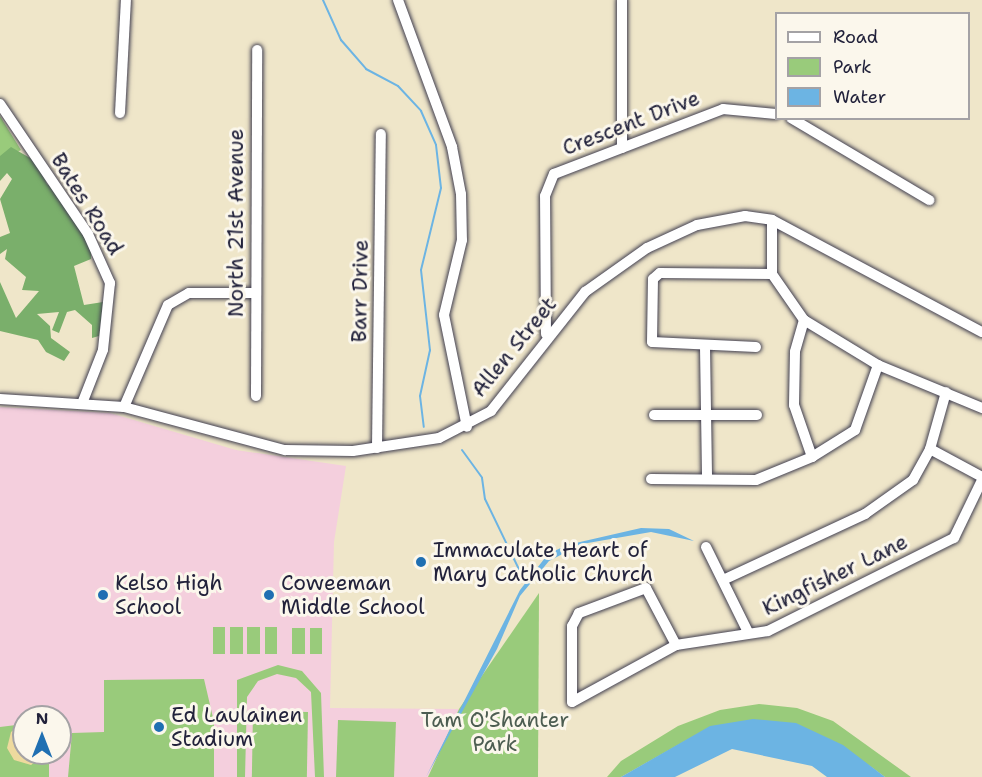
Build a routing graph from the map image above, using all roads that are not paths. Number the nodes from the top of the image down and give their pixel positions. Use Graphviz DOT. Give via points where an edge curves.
graph roads {
  1 [pos="126,0"];
  2 [pos="398,0"];
  3 [pos="622,0"];
  4 [pos="257,50"];
  5 [pos="0,104"];
  6 [pos="120,113"];
  7 [pos="775,114"];
  8 [pos="794,120"];
  9 [pos="381,134"];
  10 [pos="622,148"];
  11 [pos="929,200"];
  12 [pos="772,220"];
  13 [pos="772,274"];
  14 [pos="255,293"];
  15 [pos="804,320"];
  16 [pos="982,332"];
  17 [pos="546,334"];
  18 [pos="705,347"];
  19 [pos="756,347"];
  20 [pos="878,365"];
  21 [pos="946,392"];
  22 [pos="256,396"];
  23 [pos="0,399"];
  24 [pos="82,401"];
  25 [pos="124,407"];
  26 [pos="982,408"];
  27 [pos="654,415"];
  28 [pos="705,416"];
  29 [pos="756,416"];
  30 [pos="467,427"];
  31 [pos="377,448"];
  32 [pos="930,450"];
  33 [pos="812,457"];
  34 [pos="651,479"];
  35 [pos="707,479"];
  36 [pos="982,479"];
  37 [pos="706,547"];
  38 [pos="723,580"];
  39 [pos="748,632"];
  40 [pos="676,645"];
  1 -- 6 [label="street"];
  2 -- 30 [label="street" via="452,147 461,194 462,240 444,315"];
  3 -- 10 [label="street"];
  4 -- 14 [label="street, North 21st Avenue"];
  5 -- 24 [label="street, Bates Road" via="88,234 110,283 103,350"];
  7 -- 10 [label="street, Crescent Drive" via="723,109"];
  8 -- 11 [label="street"];
  9 -- 31 [label="street, Barr Drive"];
  10 -- 17 [label="street, Crescent Drive" via="554,174 548,183"];
  12 -- 13 [label="street"];
  12 -- 16 [label="street, Allen Street"];
  12 -- 17 [label="street, Allen Street" via="745,216 697,225 647,248 585,292"];
  13 -- 15 [label="street"];
  13 -- 18 [label="street" via="656,274 652,342"];
  14 -- 22 [label="street, North 21st Avenue"];
  14 -- 25 [label="street" via="189,293 168,305"];
  15 -- 20 [label="street"];
  15 -- 33 [label="street" via="795,352 794,405"];
  17 -- 30 [label="street, Allen Street" via="496,404"];
  18 -- 19 [label="street"];
  18 -- 28 [label="street"];
  20 -- 21 [label="street"];
  20 -- 33 [label="street" via="855,430"];
  21 -- 26 [label="street"];
  21 -- 32 [label="street"];
  23 -- 24 [label="street, Allen Street"];
  24 -- 25 [label="street, Allen Street"];
  25 -- 31 [label="street, Allen Street" via="285,450"];
  27 -- 28 [label="street"];
  28 -- 29 [label="street"];
  28 -- 35 [label="street"];
  30 -- 31 [label="street, Allen Street" via="439,438"];
  32 -- 36 [label="street"];
  32 -- 38 [label="street" via="913,480 865,514"];
  33 -- 35 [label="street" via="756,480"];
  34 -- 35 [label="street"];
  36 -- 39 [label="street, Kingfisher Lane" via="954,538 768,631"];
  37 -- 38 [label="street"];
  38 -- 39 [label="street"];
  39 -- 40 [label="street, Kingfisher Lane"];
  40 -- 40 [label="street, Kingfisher Lane" via="572,702 572,626 579,613 646,588"];
}
